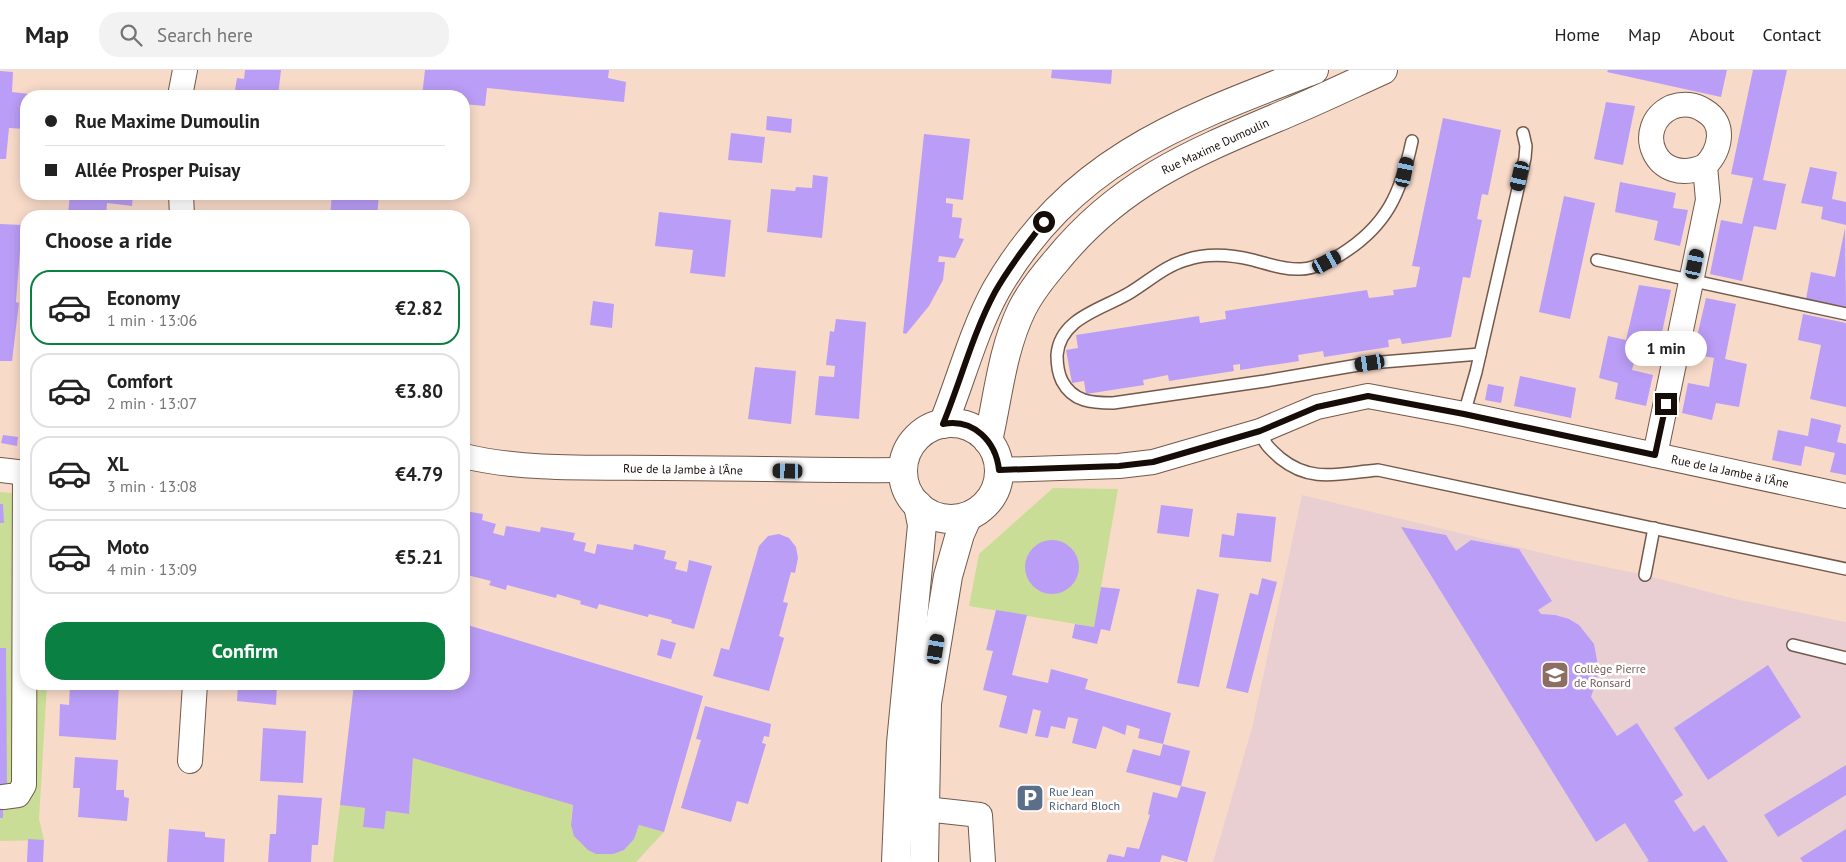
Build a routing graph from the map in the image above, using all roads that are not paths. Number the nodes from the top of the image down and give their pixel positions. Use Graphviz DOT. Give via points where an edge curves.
graph roads {
  1 [pos="185,70"];
  2 [pos="1314,70"];
  3 [pos="1383,70"];
  4 [pos="181,90"];
  5 [pos="1524,133"];
  6 [pos="1412,142"];
  7 [pos="1705,166"];
  8 [pos="1597,260"];
  9 [pos="1692,280"];
  10 [pos="1846,314"];
  11 [pos="1480,354"];
  12 [pos="1464,414"];
  13 [pos="943,424"];
  14 [pos="1260,431"];
  15 [pos="988,441"];
  16 [pos="1655,455"];
  17 [pos="470,457"];
  18 [pos="0,470"];
  19 [pos="904,470"];
  20 [pos="999,470"];
  21 [pos="20,473"];
  22 [pos="1846,496"];
  23 [pos="918,505"];
  24 [pos="968,516"];
  25 [pos="1654,528"];
  26 [pos="1846,569"];
  27 [pos="1645,575"];
  28 [pos="1793,645"];
  29 [pos="1846,658"];
  30 [pos="25,690"];
  31 [pos="195,690"];
  32 [pos="190,761"];
  33 [pos="3,797"];
  34 [pos="899,806"];
  35 [pos="926,809"];
  36 [pos="896,862"];
  37 [pos="924,862"];
  38 [pos="983,862"];
  1 -- 4 [label="street"];
  2 -- 13 [label="street" via="1218,106 1145,142 1064,202 1022,250 996,290"];
  3 -- 15 [label="street, Rue Maxime Dumoulin" via="1170,165 1120,197 1098,216 1057,260 1023,308 1007,348"];
  5 -- 11 [label="lane" via="1524,158"];
  6 -- 11 [label="lane" via="1405,172 1390,207 1369,234 1341,254 1302,270 1226,256 1187,259 1170,266 1117,301 1075,321 1060,342 1058,372 1067,388 1081,400 1094,403 1266,381 1370,363"];
  7 -- 9 [label="street" via="1708,200"];
  8 -- 9 [label="lane"];
  9 -- 10 [label="lane"];
  9 -- 16 [label="street"];
  11 -- 12 [label="lane"];
  12 -- 14 [label="street, Rue de la Jambe à l'Âne" via="1368,396 1317,407"];
  12 -- 16 [label="street, Rue de la Jambe à l'Âne"];
  13 -- 15 [label="street" via="966,425"];
  13 -- 19 [label="street" via="915,440 906,456"];
  14 -- 20 [label="street, Rue de la Jambe à l'Âne" via="1153,462"];
  14 -- 25 [label="lane" via="1264,444 1293,469 1313,476 1378,470"];
  15 -- 20 [label="street" via="996,454"];
  16 -- 22 [label="street, Rue de la Jambe à l'Âne"];
  17 -- 19 [label="street, Rue de la Jambe à l'Âne" via="570,466 819,472"];
  18 -- 21 [label="street"];
  19 -- 23 [label="street" via="908,491"];
  20 -- 24 [label="street" via="991,496"];
  23 -- 24 [label="street" via="943,518"];
  23 -- 34 [label="street" via="922,525 905,691"];
  24 -- 35 [label="street" via="948,576 927,703"];
  25 -- 26 [label="lane"];
  25 -- 27 [label="lane"];
  28 -- 29 [label="lane"];
  30 -- 33 [label="street" via="24,785 18,795"];
  31 -- 32 [label="street"];
  34 -- 35 [label="street"];
  34 -- 36 [label="street"];
  35 -- 37 [label="street"];
  35 -- 38 [label="street" via="980,815"];
}
